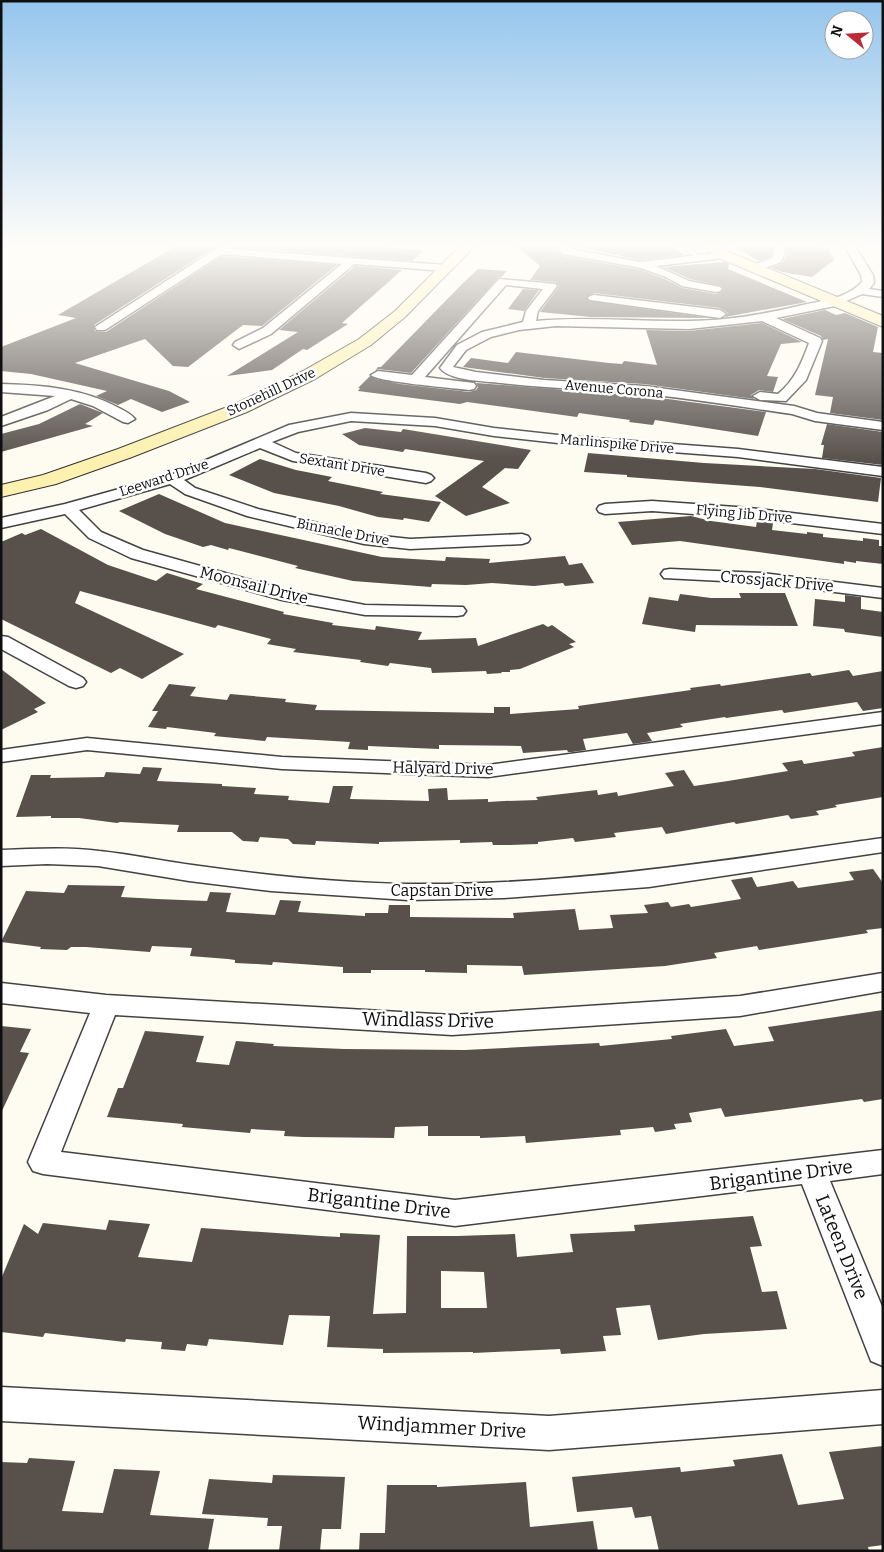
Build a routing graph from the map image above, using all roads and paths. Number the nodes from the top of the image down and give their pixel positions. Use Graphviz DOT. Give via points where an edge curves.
graph roads {
  1 [pos="116,317"];
  2 [pos="283,317"];
  3 [pos="396,317"];
  4 [pos="470,317"];
  5 [pos="531,317"];
  6 [pos="582,317"];
  7 [pos="730,317"];
  8 [pos="871,317"];
  9 [pos="766,318"];
  10 [pos="735,321"];
  11 [pos="883,322"];
  12 [pos="578,323"];
  13 [pos="529,324"];
  14 [pos="101,327"];
  15 [pos="753,332"];
  16 [pos="733,334"];
  17 [pos="656,336"];
  18 [pos="239,345"];
  19 [pos="435,357"];
  20 [pos="449,359"];
  21 [pos="378,375"];
  22 [pos="415,380"];
  23 [pos="1,388"];
  24 [pos="494,389"];
  25 [pos="68,395"];
  26 [pos="716,399"];
  27 [pos="351,417"];
  28 [pos="128,419"];
  29 [pos="1,422"];
  30 [pos="883,426"];
  31 [pos="261,443"];
  32 [pos="125,453"];
  33 [pos="883,472"];
  34 [pos="1,477"];
  35 [pos="172,478"];
  36 [pos="426,478"];
  37 [pos="1,491"];
  38 [pos="68,508"];
  39 [pos="605,509"];
  40 [pos="1,523"];
  41 [pos="883,529"];
  42 [pos="522,539"];
  43 [pos="670,574"];
  44 [pos="883,593"];
  45 [pos="457,611"];
  46 [pos="1,641"];
  47 [pos="76,682"];
  48 [pos="883,718"];
  49 [pos="1,756"];
  50 [pos="883,845"];
  51 [pos="1,858"];
  52 [pos="883,982"];
  53 [pos="1,993"];
  54 [pos="106,1005"];
  55 [pos="883,1162"];
  56 [pos="812,1172"];
  57 [pos="883,1350"];
  58 [pos="1,1404"];
  59 [pos="883,1407"];
  1 -- 14 [label="street"];
  2 -- 18 [label="street" via="267,331"];
  3 -- 32 [label="main road, Stonehill Drive" via="365,342 309,375 241,408"];
  4 -- 19 [label="street"];
  5 -- 13 [label="street"];
  6 -- 12 [label="street"];
  7 -- 10 [label="street"];
  8 -- 11 [label="main road"];
  9 -- 10 [label="street"];
  9 -- 26 [label="street" via="816,342 795,388 781,398 720,392"];
  10 -- 12 [label="street" via="690,325"];
  10 -- 15 [label="street"];
  12 -- 13 [label="street"];
  13 -- 20 [label="street" via="485,335 464,345"];
  16 -- 17 [label="street"];
  19 -- 20 [label="street"];
  19 -- 22 [label="street"];
  20 -- 26 [label="street, Avenue Corona" via="446,368 451,372 476,376"];
  21 -- 22 [label="street"];
  22 -- 24 [label="street"];
  23 -- 25 [label="street"];
  25 -- 28 [label="street" via="94,402"];
  25 -- 29 [label="street"];
  26 -- 30 [label="street, Avenue Corona"];
  27 -- 31 [label="street, Leeward Drive" via="294,428"];
  27 -- 33 [label="street, Marlinspike Drive" via="435,422 567,440 738,453"];
  31 -- 35 [label="street, Leeward Drive"];
  31 -- 36 [label="street, Sextant Drive" via="293,457"];
  32 -- 34 [label="main road, Stonehill Drive"];
  32 -- 37 [label="main road, Stonehill Drive" via="49,480"];
  35 -- 38 [label="street, Leeward Drive"];
  35 -- 42 [label="street, Binnacle Drive" via="190,491 253,513 364,539 410,544"];
  38 -- 40 [label="street, Leeward Drive"];
  38 -- 45 [label="street, Moonsail Drive" via="95,535 137,554 288,596 366,610"];
  39 -- 41 [label="street, Flying Jib Drive" via="652,506 750,513"];
  43 -- 44 [label="street, Crossjack Drive" via="762,578"];
  46 -- 47 [label="street"];
  48 -- 49 [label="street, Halyard Drive" via="488,771 282,764 87,744"];
  50 -- 51 [label="street, Capstan Drive" via="650,880 504,890 408,892 270,883 98,858"];
  52 -- 54 [label="street, Windlass Drive" via="740,1006 452,1025"];
  53 -- 54 [label="street, Windlass Drive"];
  54 -- 56 [label="street, Brigantine Drive" via="43,1162 455,1213"];
  55 -- 56 [label="street, Brigantine Drive"];
  56 -- 57 [label="street, Lateen Drive"];
  58 -- 59 [label="street, Windjammer Drive" via="549,1433"];
}
